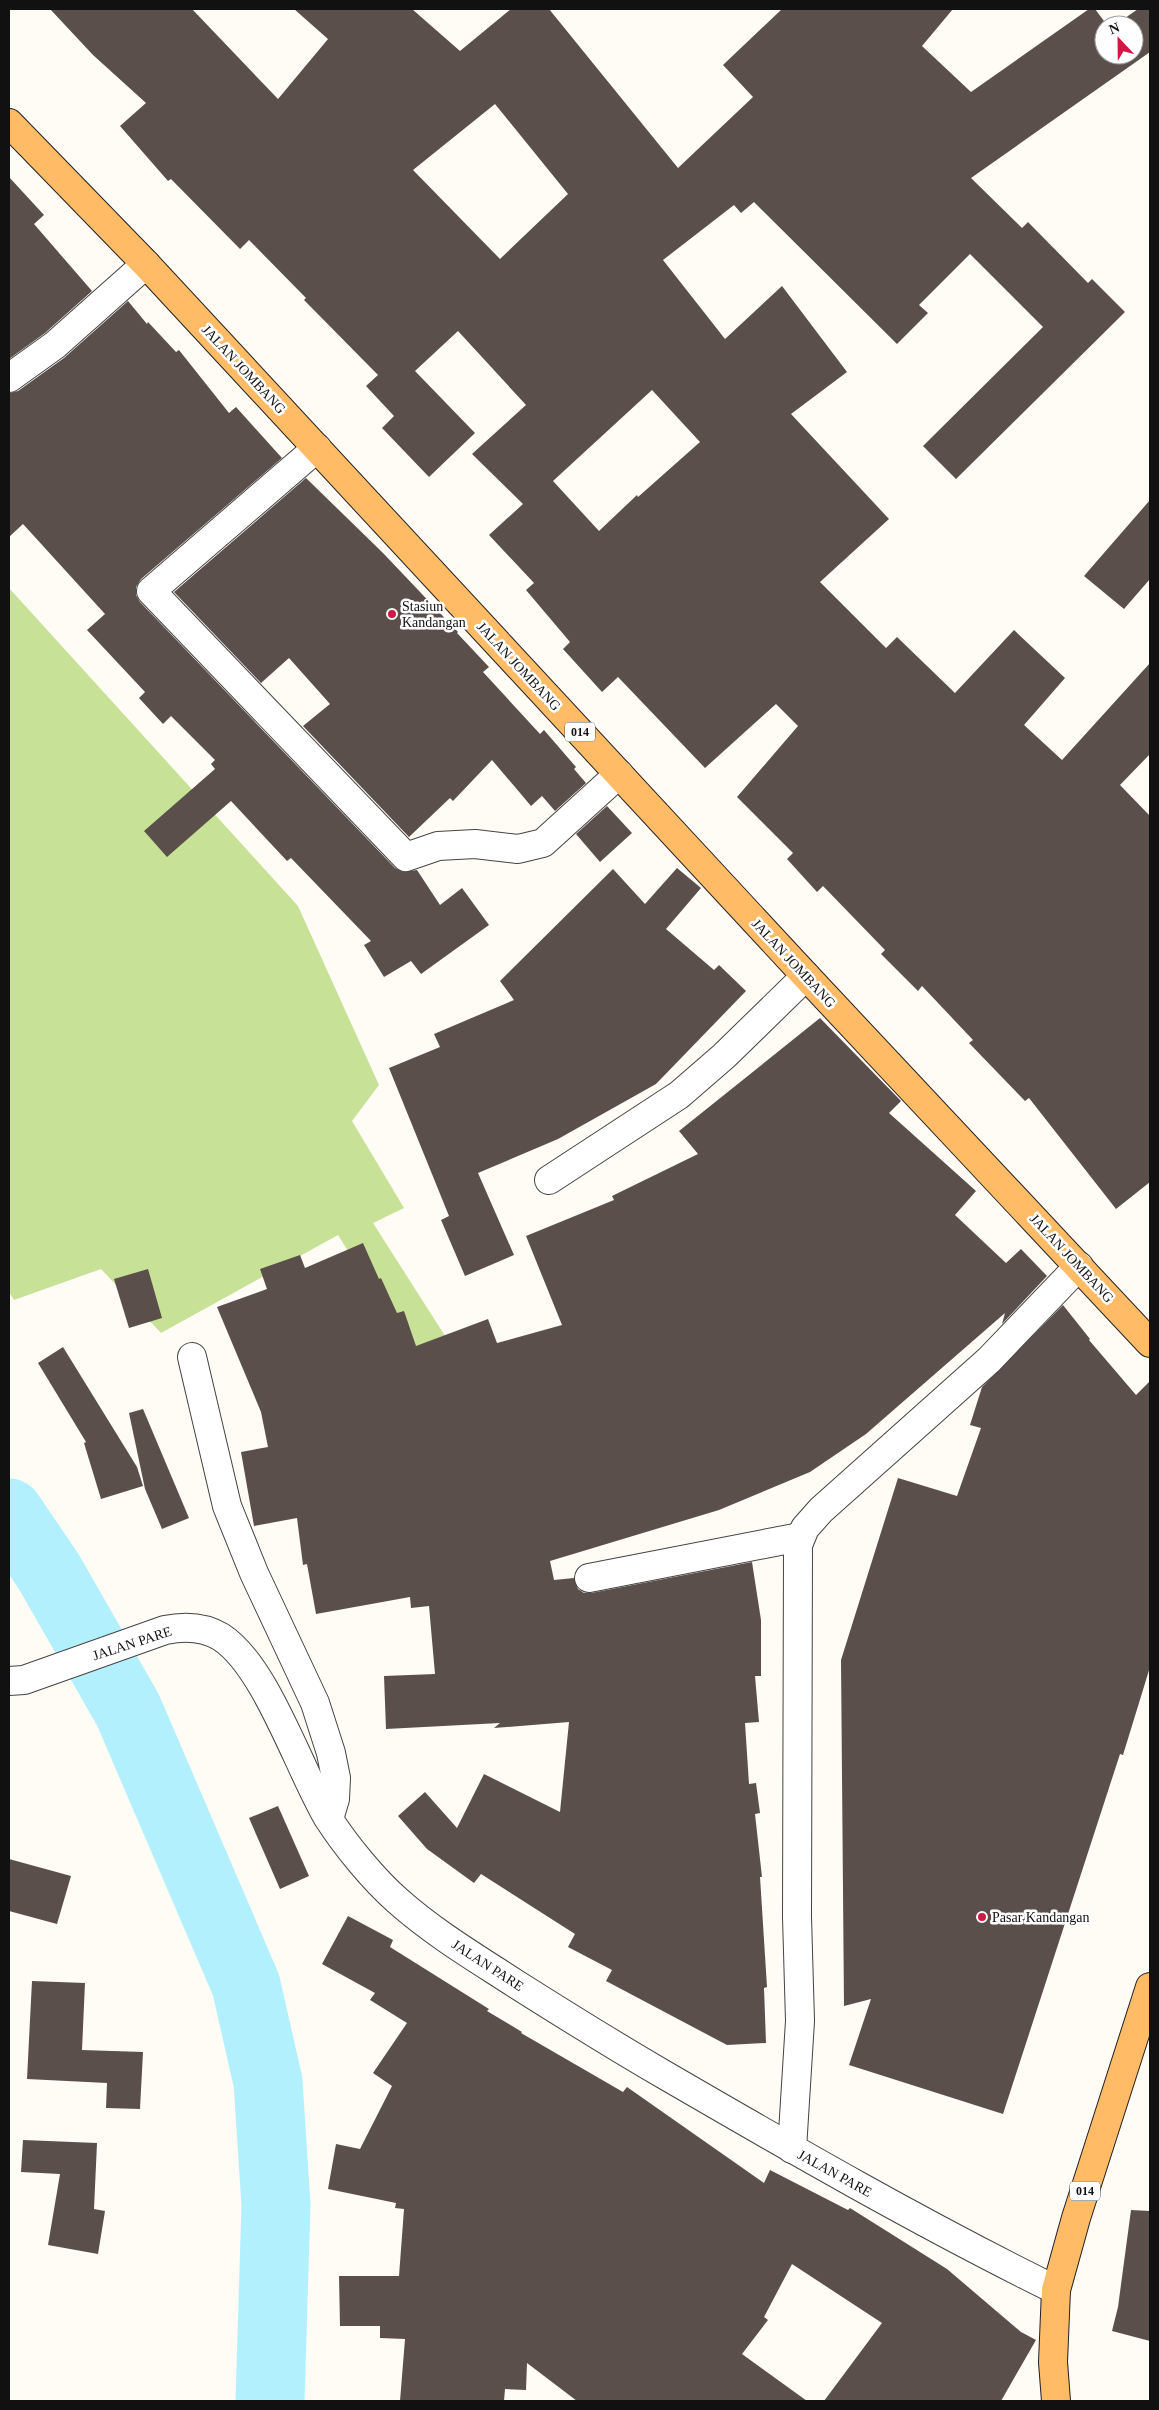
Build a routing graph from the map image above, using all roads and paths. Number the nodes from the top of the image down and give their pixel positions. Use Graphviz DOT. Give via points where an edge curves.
graph roads {
  1 [pos="9,122"];
  2 [pos="146,264"];
  3 [pos="9,378"];
  4 [pos="317,448"];
  5 [pos="619,774"];
  6 [pos="806,976"];
  7 [pos="548,1180"];
  8 [pos="1079,1266"];
  9 [pos="1150,1343"];
  10 [pos="192,1357"];
  11 [pos="800,1537"];
  12 [pos="589,1578"];
  13 [pos="16,1681"];
  14 [pos="329,1819"];
  15 [pos="1150,1987"];
  16 [pos="792,2149"];
  17 [pos="1056,2290"];
  18 [pos="1056,2401"];
  1 -- 2 [label="main road, JALAN JOMBANG / 014"];
  2 -- 3 [label="street" via="55,345"];
  2 -- 4 [label="main road, JALAN JOMBANG / 014"];
  4 -- 5 [label="main road, JALAN JOMBANG / 014"];
  4 -- 5 [label="street" via="151,591 406,857 438,846 475,844 518,849 543,843"];
  5 -- 6 [label="main road, JALAN JOMBANG / 014"];
  6 -- 7 [label="street" via="724,1056 678,1095"];
  6 -- 8 [label="main road, JALAN JOMBANG / 014"];
  8 -- 9 [label="main road, JALAN JOMBANG / 014"];
  8 -- 11 [label="street" via="989,1360 822,1510"];
  10 -- 14 [label="street" via="227,1506 254,1573 315,1703 331,1753 336,1778 335,1799"];
  11 -- 12 [label="street"];
  11 -- 16 [label="street" via="797,1897 800,2021"];
  13 -- 14 [label="street, JALAN PARE" via="165,1630 184,1626 205,1630 220,1637 251,1665"];
  14 -- 16 [label="street, JALAN PARE" via="356,1856 397,1901 463,1950 603,2039"];
  15 -- 17 [label="main road, 014"];
  16 -- 17 [label="street, JALAN PARE"];
  17 -- 18 [label="main road, 014" via="1053,2362"];
}
